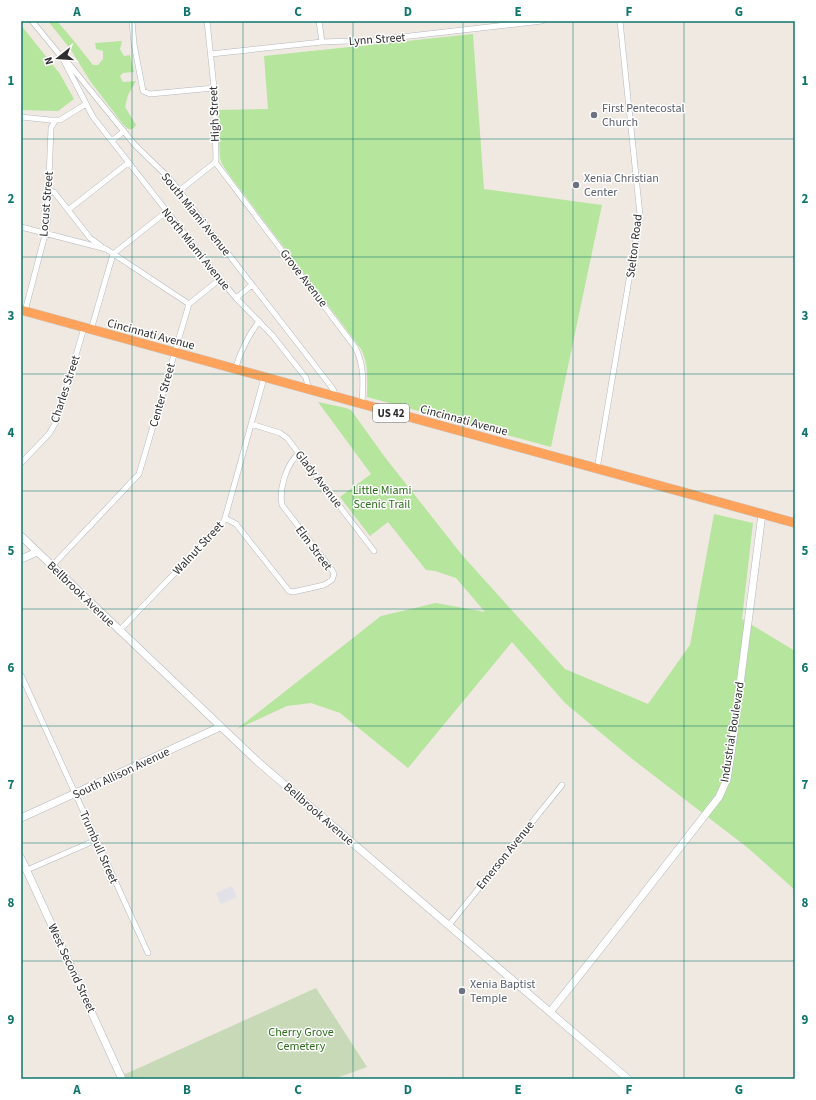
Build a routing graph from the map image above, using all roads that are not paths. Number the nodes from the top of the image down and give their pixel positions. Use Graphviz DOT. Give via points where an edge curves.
graph roads {
  1 [pos="32,21"];
  2 [pos="132,21"];
  3 [pos="207,21"];
  4 [pos="319,21"];
  5 [pos="542,21"];
  6 [pos="620,21"];
  7 [pos="322,42"];
  8 [pos="211,54"];
  9 [pos="64,60"];
  10 [pos="214,88"];
  11 [pos="86,104"];
  12 [pos="21,117"];
  13 [pos="55,121"];
  14 [pos="124,131"];
  15 [pos="112,141"];
  16 [pos="215,162"];
  17 [pos="128,163"];
  18 [pos="49,190"];
  19 [pos="179,191"];
  20 [pos="68,210"];
  21 [pos="166,212"];
  22 [pos="21,227"];
  23 [pos="45,232"];
  24 [pos="106,249"];
  25 [pos="113,254"];
  26 [pos="220,279"];
  27 [pos="252,285"];
  28 [pos="236,298"];
  29 [pos="189,304"];
  30 [pos="23,311"];
  31 [pos="259,321"];
  32 [pos="88,329"];
  33 [pos="174,353"];
  34 [pos="235,370"];
  35 [pos="264,378"];
  36 [pos="308,390"];
  37 [pos="335,397"];
  38 [pos="362,405"];
  39 [pos="251,424"];
  40 [pos="299,453"];
  41 [pos="21,463"];
  42 [pos="597,469"];
  43 [pos="762,514"];
  44 [pos="225,518"];
  45 [pos="795,520"];
  46 [pos="795,523"];
  47 [pos="21,536"];
  48 [pos="374,551"];
  49 [pos="38,552"];
  50 [pos="21,559"];
  51 [pos="52,566"];
  52 [pos="119,631"];
  53 [pos="21,676"];
  54 [pos="220,727"];
  55 [pos="562,785"];
  56 [pos="75,794"];
  57 [pos="21,818"];
  58 [pos="96,840"];
  59 [pos="21,858"];
  60 [pos="27,870"];
  61 [pos="449,925"];
  62 [pos="148,953"];
  63 [pos="550,1012"];
  64 [pos="122,1079"];
  65 [pos="628,1079"];
  1 -- 9 [label="street, South Miami Avenue"];
  2 -- 10 [label="street" via="143,91 150,94"];
  3 -- 8 [label="street, High Street"];
  4 -- 7 [label="street"];
  5 -- 7 [label="street, Lynn Street" via="375,40"];
  6 -- 42 [label="street, Stelton Road" via="640,215"];
  7 -- 8 [label="street, Lynn Street"];
  8 -- 10 [label="street, High Street"];
  9 -- 11 [label="street, North Miami Avenue"];
  9 -- 14 [label="street, South Miami Avenue" via="70,64"];
  10 -- 16 [label="street, High Street"];
  11 -- 13 [label="street"];
  11 -- 15 [label="street, North Miami Avenue"];
  12 -- 13 [label="street"];
  13 -- 18 [label="street, Locust Street" via="51,128"];
  14 -- 15 [label="street"];
  14 -- 19 [label="street, South Miami Avenue"];
  15 -- 17 [label="street, North Miami Avenue"];
  16 -- 19 [label="street"];
  16 -- 38 [label="street, Grove Avenue" via="355,347 363,371"];
  17 -- 20 [label="street"];
  17 -- 21 [label="street, North Miami Avenue"];
  18 -- 20 [label="street" via="54,192"];
  18 -- 23 [label="street, Locust Street"];
  19 -- 27 [label="street, South Miami Avenue"];
  20 -- 24 [label="street" via="90,238"];
  21 -- 25 [label="street"];
  21 -- 26 [label="street, North Miami Avenue"];
  22 -- 23 [label="street"];
  23 -- 24 [label="street"];
  23 -- 30 [label="street, Locust Street"];
  24 -- 25 [label="street"];
  25 -- 29 [label="street"];
  25 -- 32 [label="street, Charles Street"];
  26 -- 28 [label="street, North Miami Avenue"];
  26 -- 29 [label="street"];
  27 -- 28 [label="street"];
  27 -- 37 [label="street, South Miami Avenue" via="334,390"];
  28 -- 31 [label="street, North Miami Avenue"];
  29 -- 33 [label="street, Center Street"];
  30 -- 32 [label="highway, Cincinnati Avenue / US 42"];
  31 -- 34 [label="street" via="240,352"];
  31 -- 36 [label="street, North Miami Avenue" via="306,378"];
  32 -- 33 [label="highway, Cincinnati Avenue / US 42"];
  32 -- 41 [label="street, Charles Street" via="56,422 49,434"];
  33 -- 34 [label="highway, Cincinnati Avenue / US 42"];
  33 -- 51 [label="street, Center Street" via="139,474"];
  34 -- 35 [label="highway, Cincinnati Avenue / US 42"];
  35 -- 36 [label="highway, Cincinnati Avenue / US 42"];
  35 -- 39 [label="street, Walnut Street"];
  36 -- 37 [label="highway, Cincinnati Avenue / US 42"];
  37 -- 38 [label="highway, Cincinnati Avenue / US 42"];
  38 -- 42 [label="highway, Cincinnati Avenue / US 42"];
  39 -- 40 [label="street, Glady Avenue" via="283,434"];
  39 -- 44 [label="street, Walnut Street"];
  40 -- 44 [label="street, Elm Street" via="286,475 281,494 282,505 332,570 332,580 318,586 289,591 236,524"];
  40 -- 48 [label="street, Glady Avenue"];
  42 -- 43 [label="highway, Cincinnati Avenue / US 42"];
  43 -- 45 [label="highway, Cincinnati Avenue / US 42"];
  43 -- 46 [label="highway, Cincinnati Avenue / US 42"];
  43 -- 63 [label="street, Industrial Boulevard" via="727,779 719,797"];
  44 -- 52 [label="street, Walnut Street" via="221,526"];
  47 -- 49 [label="street, Bellbrook Avenue"];
  49 -- 50 [label="street"];
  49 -- 51 [label="street, Bellbrook Avenue"];
  51 -- 52 [label="street, Bellbrook Avenue"];
  52 -- 54 [label="street, Bellbrook Avenue"];
  53 -- 56 [label="street, Trumbull Street"];
  54 -- 56 [label="street, South Allison Avenue"];
  54 -- 61 [label="street, Bellbrook Avenue"];
  55 -- 61 [label="street, Emerson Avenue"];
  56 -- 57 [label="street, South Allison Avenue"];
  56 -- 58 [label="street, Trumbull Street"];
  58 -- 60 [label="street"];
  58 -- 62 [label="street, Trumbull Street"];
  59 -- 60 [label="street, West Second Street"];
  60 -- 64 [label="street, West Second Street"];
  61 -- 63 [label="street, Bellbrook Avenue"];
  63 -- 65 [label="street, Bellbrook Avenue"];
}
